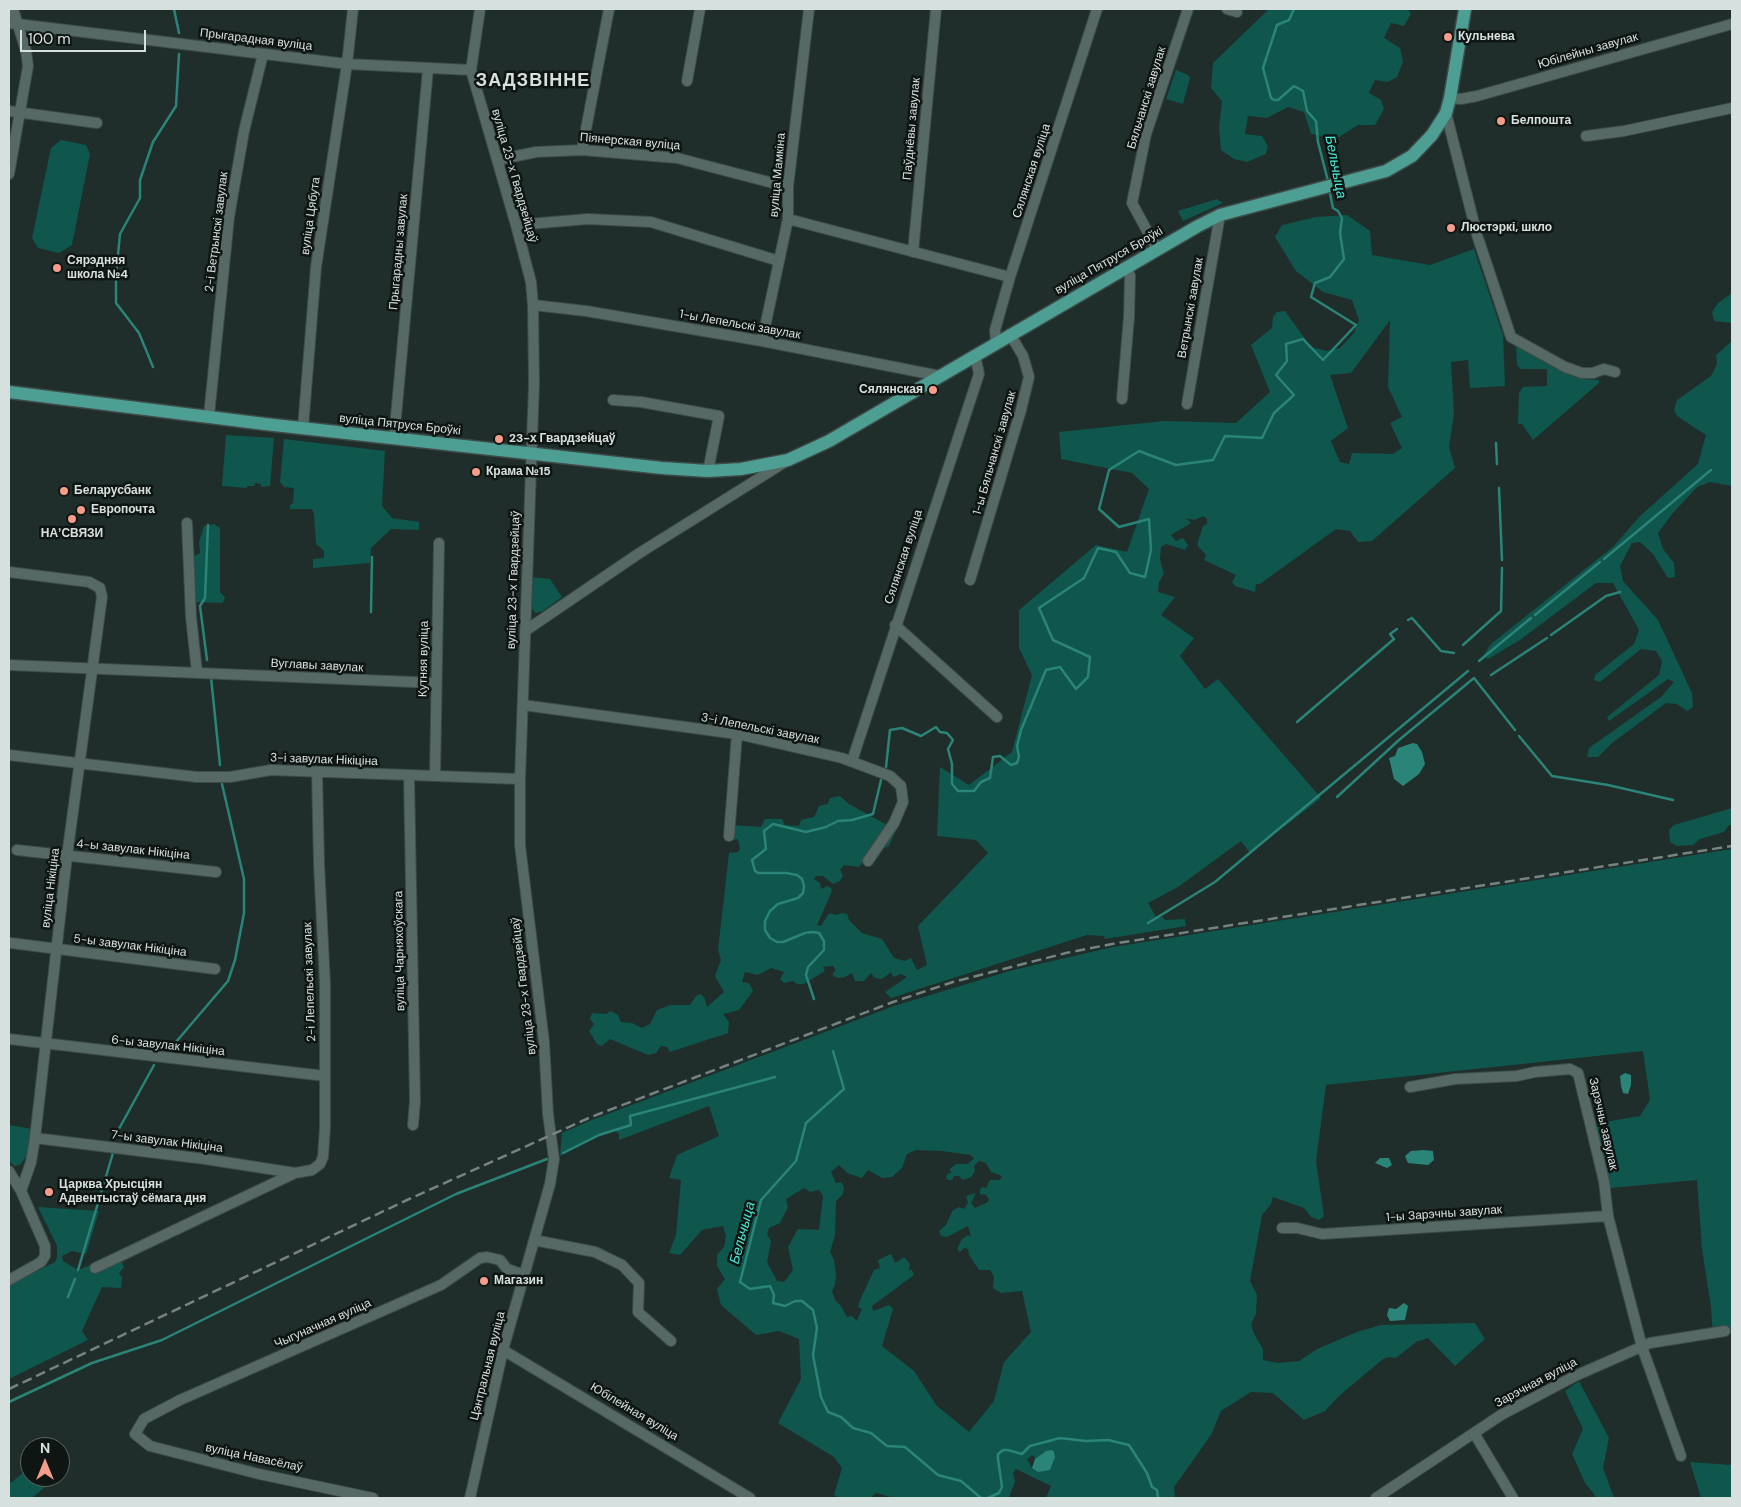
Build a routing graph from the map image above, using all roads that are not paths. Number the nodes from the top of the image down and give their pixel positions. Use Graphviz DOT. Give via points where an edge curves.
graph roads {
  1 [pos="13,9"];
  2 [pos="353,9"];
  3 [pos="480,9"];
  4 [pos="609,9"];
  5 [pos="700,9"];
  6 [pos="809,9"];
  7 [pos="936,9"];
  8 [pos="1096,9"];
  9 [pos="1188,9"];
  10 [pos="1465,9"];
  11 [pos="13,23"];
  12 [pos="1732,24"];
  13 [pos="262,54"];
  14 [pos="347,64"];
  15 [pos="428,68"];
  16 [pos="471,70"];
  17 [pos="687,81"];
  18 [pos="1450,98"];
  19 [pos="1732,108"];
  20 [pos="9,111"];
  21 [pos="21,113"];
  22 [pos="1446,113"];
  23 [pos="97,122"];
  24 [pos="1586,136"];
  25 [pos="582,150"];
  26 [pos="497,160"];
  27 [pos="9,174"];
  28 [pos="788,187"];
  29 [pos="1220,215"];
  30 [pos="788,219"];
  31 [pos="516,225"];
  32 [pos="1157,249"];
  33 [pos="913,252"];
  34 [pos="779,261"];
  35 [pos="1127,267"];
  36 [pos="1010,278"];
  37 [pos="534,305"];
  38 [pos="1010,334"];
  39 [pos="762,341"];
  40 [pos="996,342"];
  41 [pos="975,355"];
  42 [pos="1615,372"];
  43 [pos="940,376"];
  44 [pos="9,392"];
  45 [pos="1122,399"];
  46 [pos="613,400"];
  47 [pos="1187,404"];
  48 [pos="209,416"];
  49 [pos="303,428"];
  50 [pos="394,438"];
  51 [pos="531,454"];
  52 [pos="788,460"];
  53 [pos="708,471"];
  54 [pos="187,524"];
  55 [pos="439,543"];
  56 [pos="9,572"];
  57 [pos="970,580"];
  58 [pos="895,625"];
  59 [pos="525,631"];
  60 [pos="9,665"];
  61 [pos="93,668"];
  62 [pos="197,672"];
  63 [pos="436,683"];
  64 [pos="523,705"];
  65 [pos="997,717"];
  66 [pos="737,734"];
  67 [pos="9,755"];
  68 [pos="852,761"];
  69 [pos="82,762"];
  70 [pos="317,772"];
  71 [pos="409,776"];
  72 [pos="435,776"];
  73 [pos="520,779"];
  74 [pos="729,836"];
  75 [pos="18,850"];
  76 [pos="67,856"];
  77 [pos="868,861"];
  78 [pos="216,872"];
  79 [pos="11,943"];
  80 [pos="57,949"];
  81 [pos="215,969"];
  82 [pos="9,1039"];
  83 [pos="45,1044"];
  84 [pos="325,1076"];
  85 [pos="1410,1087"];
  86 [pos="413,1125"];
  87 [pos="36,1138"];
  88 [pos="265,1167"];
  89 [pos="9,1171"];
  90 [pos="295,1173"];
  91 [pos="269,1187"];
  92 [pos="21,1191"];
  93 [pos="1608,1216"];
  94 [pos="1282,1228"];
  95 [pos="534,1240"];
  96 [pos="95,1268"];
  97 [pos="524,1275"];
  98 [pos="9,1280"];
  99 [pos="1726,1331"];
  100 [pos="671,1341"];
  101 [pos="1642,1347"];
  102 [pos="503,1350"];
  103 [pos="135,1434"];
  104 [pos="1474,1434"];
  105 [pos="1681,1456"];
  106 [pos="373,1498"];
  107 [pos="470,1498"];
  108 [pos="750,1498"];
  109 [pos="1376,1498"];
  110 [pos="1513,1498"];
  1 -- 11 [label="street"];
  2 -- 14 [label="street, вуліца Цябута"];
  3 -- 16 [label="street, вуліца 23-х Гвардзейцаў"];
  4 -- 25 [label="street"];
  5 -- 17 [label="street"];
  6 -- 28 [label="street, вуліца Мамкіна"];
  7 -- 33 [label="street, Паўднёвы завулак"];
  8 -- 36 [label="street, Сялянская вуліца"];
  9 -- 32 [label="street, Бяльчанскі завулак" via="1146,134 1132,203"];
  10 -- 18 [label="main road"];
  11 -- 13 [label="street, Прыгарадная вуліца"];
  11 -- 21 [label="street" via="26,51 28,66"];
  12 -- 18 [label="street, Юбілейны завулак" via="1476,96"];
  13 -- 14 [label="street, Прыгарадная вуліца"];
  13 -- 48 [label="street, 2-і Ветрынскі завулак" via="229,217"];
  14 -- 15 [label="street, Прыгарадная вуліца"];
  14 -- 49 [label="street, вуліца Цябута" via="316,267"];
  15 -- 16 [label="street, Прыгарадная вуліца"];
  15 -- 50 [label="street, Прыгарадны завулак"];
  16 -- 26 [label="street, вуліца 23-х Гвардзейцаў"];
  18 -- 22 [label="main road"];
  19 -- 24 [label="street"];
  20 -- 21 [label="street"];
  21 -- 23 [label="street"];
  21 -- 27 [label="street"];
  22 -- 29 [label="main road, вуліца Пятруся Броўкі" via="1432,135 1412,156 1386,171"];
  22 -- 42 [label="street" via="1477,235 1511,337 1582,373 1604,369"];
  25 -- 26 [label="street, Піянерская вуліца" via="536,152"];
  25 -- 28 [label="street, Піянерская вуліца" via="677,158"];
  26 -- 31 [label="street, вуліца 23-х Гвардзейцаў"];
  28 -- 30 [label="street, вуліца Мамкіна"];
  29 -- 32 [label="main road, вуліца Пятруся Броўкі"];
  29 -- 47 [label="street, Ветрынскі завулак"];
  30 -- 33 [label="street"];
  30 -- 34 [label="street, вуліца Мамкіна"];
  31 -- 34 [label="street" via="588,219 651,222"];
  31 -- 37 [label="street, вуліца 23-х Гвардзейцаў"];
  32 -- 35 [label="main road, вуліца Пятруся Броўкі"];
  33 -- 36 [label="street"];
  34 -- 39 [label="street, вуліца Мамкіна"];
  35 -- 38 [label="main road, вуліца Пятруся Броўкі"];
  35 -- 45 [label="street" via="1130,276 1129,317"];
  36 -- 40 [label="street, Сялянская вуліца" via="995,330"];
  37 -- 39 [label="street, 1-ы Лепельскі завулак"];
  37 -- 51 [label="street, вуліца 23-х Гвардзейцаў"];
  38 -- 40 [label="main road, вуліца Пятруся Броўкі"];
  38 -- 57 [label="street, 1-ы Бяльчанскі завулак" via="1023,356 1029,378"];
  39 -- 43 [label="street, 1-ы Лепельскі завулак"];
  40 -- 41 [label="main road, вуліца Пятруся Броўкі"];
  41 -- 43 [label="main road, вуліца Пятруся Броўкі"];
  41 -- 58 [label="street, Сялянская вуліца" via="979,374"];
  43 -- 52 [label="main road, вуліца Пятруся Броўкі" via="829,441"];
  44 -- 48 [label="main road, вуліца Пятруся Броўкі"];
  46 -- 53 [label="street" via="719,416"];
  48 -- 49 [label="main road, вуліца Пятруся Броўкі"];
  49 -- 50 [label="main road, вуліца Пятруся Броўкі"];
  50 -- 51 [label="main road, вуліца Пятруся Броўкі"];
  51 -- 53 [label="main road, вуліца Пятруся Броўкі"];
  51 -- 59 [label="street, вуліца 23-х Гвардзейцаў"];
  52 -- 53 [label="main road, вуліца Пятруся Броўкі" via="741,470"];
  52 -- 59 [label="street, вуліца Пятруся Броўкі" via="638,554"];
  54 -- 62 [label="street"];
  55 -- 63 [label="street, Кутняя вуліца"];
  56 -- 61 [label="street, вуліца Нікіціна" via="89,582 100,588 102,597"];
  58 -- 65 [label="street"];
  58 -- 68 [label="street, Сялянская вуліца"];
  59 -- 64 [label="street, вуліца 23-х Гвардзейцаў"];
  60 -- 61 [label="street, Вуглавы завулак"];
  61 -- 62 [label="street, Вуглавы завулак"];
  61 -- 69 [label="street, вуліца Нікіціна"];
  62 -- 63 [label="street, Вуглавы завулак"];
  63 -- 72 [label="street, Кутняя вуліца"];
  64 -- 66 [label="street, 3-і Лепельскі завулак"];
  64 -- 73 [label="street, вуліца 23-х Гвардзейцаў"];
  66 -- 68 [label="street, 3-і Лепельскі завулак"];
  66 -- 74 [label="street"];
  67 -- 69 [label="street, 3-і завулак Нікіціна"];
  68 -- 77 [label="street, 3-і Лепельскі завулак" via="890,776 901,786 904,795 900,811"];
  69 -- 70 [label="street, 3-і завулак Нікіціна" via="197,777 230,777 271,770"];
  69 -- 76 [label="street, вуліца Нікіціна"];
  70 -- 71 [label="street, 3-і завулак Нікіціна"];
  70 -- 84 [label="street, 2-і Лепельскі завулак"];
  71 -- 72 [label="street, 3-і завулак Нікіціна"];
  71 -- 86 [label="street, вуліца Чарняхоўскага"];
  72 -- 73 [label="street, 3-і завулак Нікіціна"];
  73 -- 95 [label="street, вуліца 23-х Гвардзейцаў" via="520,845 544,1042 554,1159"];
  75 -- 76 [label="street, 4-ы завулак Нікіціна"];
  76 -- 78 [label="street, 4-ы завулак Нікіціна"];
  76 -- 80 [label="street, вуліца Нікіціна"];
  79 -- 80 [label="street, 5-ы завулак Нікіціна"];
  80 -- 81 [label="street, 5-ы завулак Нікіціна"];
  80 -- 83 [label="street, вуліца Нікіціна"];
  82 -- 83 [label="street, 6-ы завулак Нікіціна"];
  83 -- 84 [label="street, 6-ы завулак Нікіціна"];
  83 -- 87 [label="street, вуліца Нікіціна"];
  84 -- 90 [label="street, 2-і Лепельскі завулак" via="323,1157 312,1170"];
  85 -- 93 [label="street, Зарэчны завулак" via="1455,1079 1576,1071 1604,1181"];
  87 -- 88 [label="street, 7-ы завулак Нікіціна"];
  87 -- 92 [label="street, вуліца Нікіціна"];
  88 -- 90 [label="street, 7-ы завулак Нікіціна"];
  88 -- 91 [label="street"];
  89 -- 92 [label="street"];
  90 -- 91 [label="street"];
  91 -- 96 [label="street"];
  92 -- 98 [label="street" via="42,1237 45,1256 34,1268"];
  93 -- 94 [label="street, 1-ы Зарэчны завулак" via="1322,1234"];
  93 -- 101 [label="street, Зарэчны завулак"];
  95 -- 97 [label="street, Цэнтральная вуліца"];
  95 -- 100 [label="street" via="595,1252 622,1265 639,1283 638,1312"];
  97 -- 102 [label="street, Цэнтральная вуліца"];
  97 -- 103 [label="street, Чыгуначная вуліца" via="511,1271 500,1260 480,1258 441,1285 173,1404 144,1419"];
  99 -- 101 [label="street, Зарэчная вуліца" via="1660,1341"];
  101 -- 104 [label="street, Зарэчная вуліца" via="1575,1376 1501,1415"];
  101 -- 105 [label="street, Зарэчны завулак"];
  102 -- 107 [label="street, Цэнтральная вуліца"];
  102 -- 108 [label="street, Юбілейная вуліца"];
  103 -- 106 [label="street, вуліца Навасёлаў" via="150,1446 258,1474"];
  104 -- 109 [label="street, Зарэчная вуліца"];
  104 -- 110 [label="street"];
}
